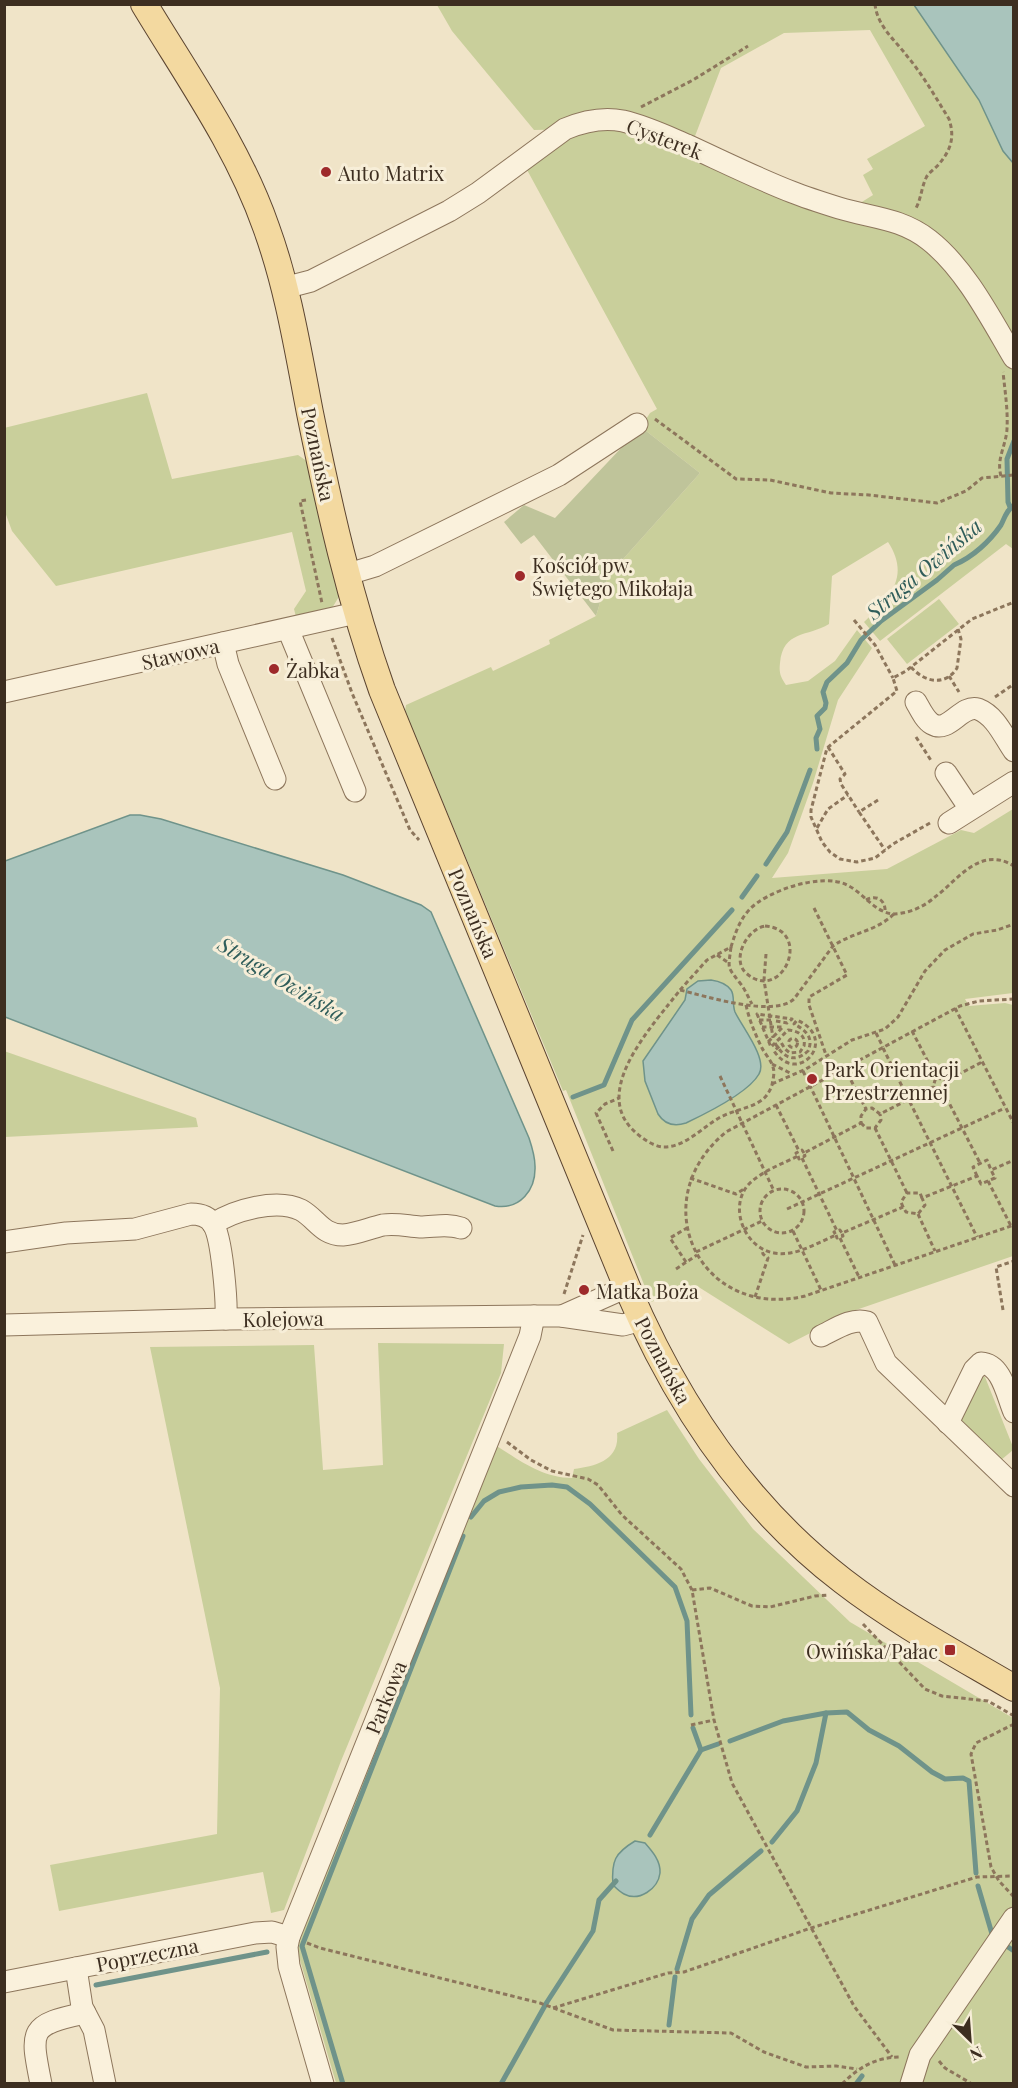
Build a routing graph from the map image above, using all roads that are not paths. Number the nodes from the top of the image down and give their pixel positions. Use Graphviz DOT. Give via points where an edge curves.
graph roads {
  1 [pos="144,4"];
  2 [pos="284,288"];
  3 [pos="1008,364"];
  4 [pos="637,424"];
  5 [pos="345,575"];
  6 [pos="356,613"];
  7 [pos="288,629"];
  8 [pos="223,643"];
  9 [pos="4,692"];
  10 [pos="915,702"];
  11 [pos="1012,745"];
  12 [pos="943,766"];
  13 [pos="275,779"];
  14 [pos="1014,782"];
  15 [pos="355,791"];
  16 [pos="970,809"];
  17 [pos="940,823"];
  18 [pos="213,1224"];
  19 [pos="461,1228"];
  20 [pos="4,1242"];
  21 [pos="627,1287"];
  22 [pos="534,1316"];
  23 [pos="561,1316"];
  24 [pos="226,1319"];
  25 [pos="642,1320"];
  26 [pos="4,1325"];
  27 [pos="821,1336"];
  28 [pos="1014,1412"];
  29 [pos="948,1424"];
  30 [pos="1014,1486"];
  31 [pos="1014,1688"];
  32 [pos="1014,1918"];
  33 [pos="289,1937"];
  34 [pos="76,1968"];
  35 [pos="4,1982"];
  36 [pos="85,2013"];
  37 [pos="41,2084"];
  38 [pos="105,2084"];
  39 [pos="322,2084"];
  40 [pos="911,2084"];
  1 -- 2 [label="main road, Poznańska" via="218,124 245,176 267,228"];
  2 -- 3 [label="street, Cysterek" via="311,280 449,211 565,129 587,121 624,121 792,192 907,225 930,240 956,268 980,302"];
  2 -- 5 [label="main road, Poznańska"];
  4 -- 5 [label="street" via="559,475 375,566"];
  5 -- 6 [label="main road, Poznańska"];
  6 -- 7 [label="street, Stawowa"];
  6 -- 21 [label="main road, Poznańska" via="382,690"];
  7 -- 8 [label="street, Stawowa"];
  7 -- 15 [label="street"];
  8 -- 9 [label="street, Stawowa"];
  8 -- 13 [label="street"];
  10 -- 11 [label="street" via="929,723 936,726 970,709 978,710 993,720"];
  12 -- 16 [label="street"];
  14 -- 16 [label="street"];
  16 -- 17 [label="street"];
  18 -- 19 [label="street" via="235,1213 279,1206 302,1211 324,1230 336,1234 390,1224"];
  18 -- 20 [label="street" via="205,1217 191,1214 135,1229"];
  18 -- 24 [label="street" via="226,1290"];
  21 -- 23 [label="street, Kolejowa"];
  21 -- 25 [label="main road, Poznańska"];
  22 -- 23 [label="street, Kolejowa"];
  22 -- 24 [label="street, Kolejowa"];
  22 -- 33 [label="street, Parkowa" via="530,1336"];
  23 -- 25 [label="street, Kolejowa" via="623,1325"];
  24 -- 26 [label="street, Kolejowa"];
  25 -- 31 [label="main road, Poznańska" via="714,1445 794,1539 872,1602"];
  27 -- 29 [label="street" via="852,1322 867,1322 886,1363"];
  28 -- 29 [label="street" via="997,1371 981,1363"];
  29 -- 30 [label="street"];
  32 -- 40 [label="street" via="920,2055"];
  33 -- 34 [label="street, Poprzeczna" via="255,1933"];
  33 -- 39 [label="street, Parkowa" via="289,1966"];
  34 -- 35 [label="street, Poprzeczna"];
  34 -- 36 [label="street"];
  36 -- 37 [label="street" via="52,2020 38,2033 34,2051"];
  36 -- 38 [label="street" via="94,2030"];
}
